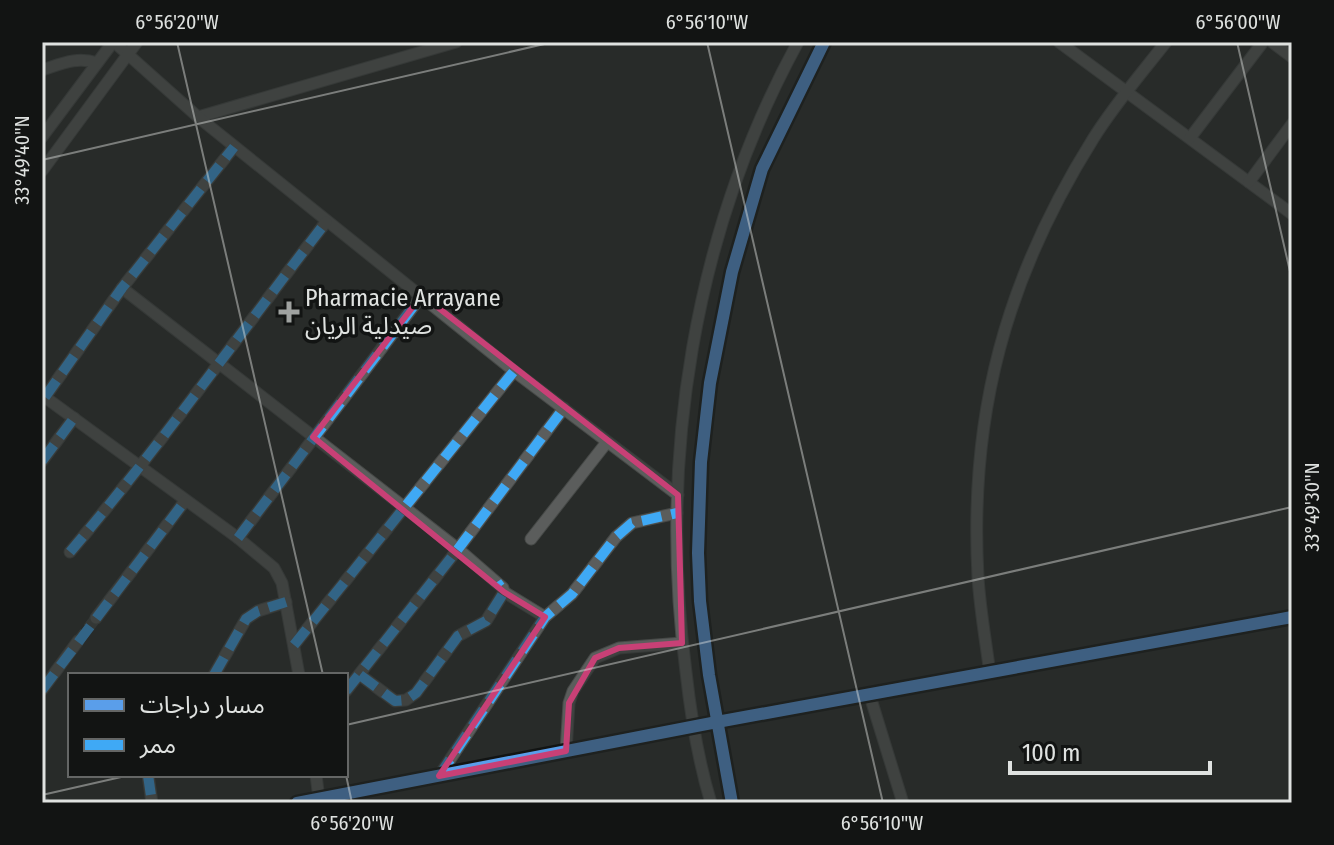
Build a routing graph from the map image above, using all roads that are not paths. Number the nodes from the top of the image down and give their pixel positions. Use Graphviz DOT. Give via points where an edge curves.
graph roads {
  1 [pos="113,42"];
  2 [pos="137,42"];
  3 [pos="456,42"];
  4 [pos="798,42"];
  5 [pos="824,42"];
  6 [pos="1059,42"];
  7 [pos="1166,42"];
  8 [pos="1263,42"];
  9 [pos="1272,42"];
  10 [pos="128,54"];
  11 [pos="1292,57"];
  12 [pos="97,63"];
  13 [pos="42,70"];
  14 [pos="1126,93"];
  15 [pos="198,117"];
  16 [pos="1292,124"];
  17 [pos="42,137"];
  18 [pos="1190,138"];
  19 [pos="234,147"];
  20 [pos="42,171"];
  21 [pos="1249,182"];
  22 [pos="1292,214"];
  23 [pos="326,222"];
  24 [pos="122,288"];
  25 [pos="422,295"];
  26 [pos="217,362"];
  27 [pos="514,371"];
  28 [pos="43,396"];
  29 [pos="564,408"];
  30 [pos="74,418"];
  31 [pos="313,437"];
  32 [pos="607,442"];
  33 [pos="42,461"];
  34 [pos="141,468"];
  35 [pos="678,495"];
  36 [pos="185,501"];
  37 [pos="405,508"];
  38 [pos="677,513"];
  39 [pos="238,538"];
  40 [pos="531,539"];
  41 [pos="458,549"];
  42 [pos="70,552"];
  43 [pos="504,592"];
  44 [pos="286,602"];
  45 [pos="545,617"];
  46 [pos="1292,617"];
  47 [pos="96,618"];
  48 [pos="78,641"];
  49 [pos="682,643"];
  50 [pos="294,645"];
  51 [pos="215,673"];
  52 [pos="299,673"];
  53 [pos="990,674"];
  54 [pos="360,675"];
  55 [pos="348,689"];
  56 [pos="42,690"];
  57 [pos="870,696"];
  58 [pos="717,722"];
  59 [pos="692,728"];
  60 [pos="566,751"];
  61 [pos="439,776"];
  62 [pos="148,777"];
  63 [pos="316,777"];
  64 [pos="319,799"];
  65 [pos="152,803"];
  66 [pos="297,803"];
  67 [pos="711,803"];
  68 [pos="732,803"];
  69 [pos="903,803"];
  1 -- 10 [label="street"];
  1 -- 12 [label="street"];
  2 -- 10 [label="street"];
  3 -- 15 [label="street"];
  4 -- 35 [label="street" via="758,122 716,248 696,329"];
  5 -- 58 [label="street" via="762,169 716,342 701,462 698,553 703,635"];
  6 -- 14 [label="street"];
  7 -- 14 [label="street"];
  8 -- 18 [label="street"];
  9 -- 11 [label="street"];
  10 -- 15 [label="street"];
  10 -- 20 [label="street"];
  12 -- 13 [label="street" via="75,60"];
  12 -- 17 [label="street"];
  14 -- 18 [label="street"];
  14 -- 53 [label="street" via="1094,137 1045,226 1006,319 994,363 976,526"];
  15 -- 19 [label="street"];
  16 -- 21 [label="street"];
  18 -- 21 [label="street"];
  19 -- 23 [label="street"];
  19 -- 24 [label="street"];
  21 -- 22 [label="street"];
  23 -- 25 [label="street"];
  23 -- 26 [label="street"];
  24 -- 26 [label="street"];
  24 -- 28 [label="street"];
  25 -- 27 [label="street"];
  25 -- 31 [label="street"];
  26 -- 31 [label="street"];
  26 -- 34 [label="street"];
  27 -- 29 [label="street"];
  27 -- 37 [label="street"];
  28 -- 30 [label="street"];
  29 -- 32 [label="street"];
  29 -- 41 [label="street"];
  30 -- 33 [label="street"];
  30 -- 34 [label="street"];
  31 -- 37 [label="street"];
  31 -- 39 [label="street"];
  32 -- 35 [label="street"];
  32 -- 40 [label="street"];
  34 -- 36 [label="street"];
  34 -- 42 [label="street"];
  35 -- 38 [label="street"];
  36 -- 39 [label="street"];
  36 -- 47 [label="street"];
  37 -- 41 [label="street"];
  37 -- 50 [label="street"];
  38 -- 45 [label="street" via="624,528 572,594"];
  38 -- 49 [label="street"];
  39 -- 44 [label="street" via="274,568"];
  41 -- 43 [label="street"];
  41 -- 54 [label="street"];
  43 -- 45 [label="street"];
  43 -- 54 [label="street" via="486,621 458,636 412,696 395,701"];
  44 -- 50 [label="street"];
  44 -- 51 [label="street" via="246,619"];
  45 -- 61 [label="street"];
  46 -- 53 [label="street"];
  48 -- 56 [label="street"];
  49 -- 59 [label="street"];
  49 -- 60 [label="street" via="619,648 595,658 569,703"];
  50 -- 52 [label="street"];
  53 -- 57 [label="street"];
  54 -- 55 [label="street"];
  57 -- 58 [label="street"];
  57 -- 69 [label="street"];
  58 -- 59 [label="street"];
  58 -- 68 [label="street"];
  59 -- 60 [label="street"];
  59 -- 67 [label="street"];
  60 -- 61 [label="street"];
  61 -- 64 [label="street"];
  62 -- 65 [label="street"];
  63 -- 64 [label="street"];
  64 -- 66 [label="street"];
}
